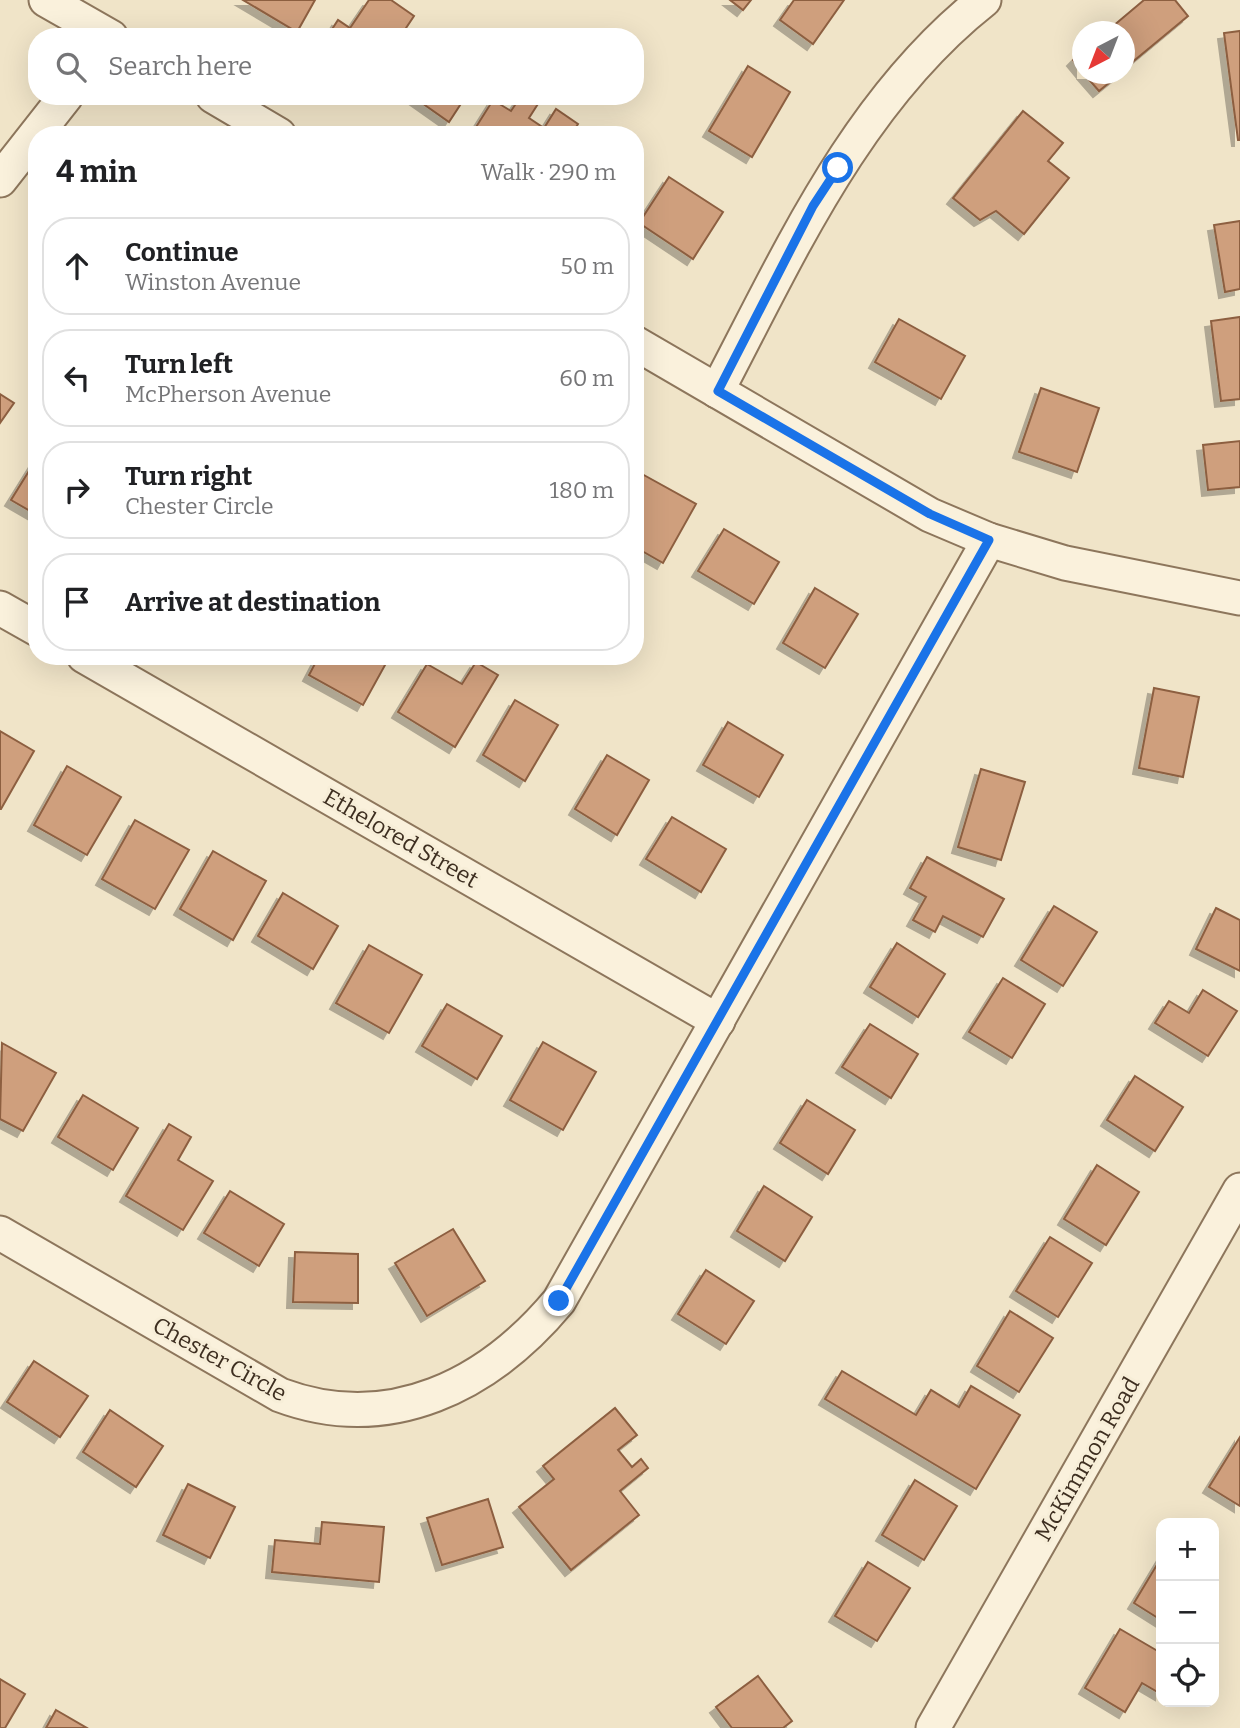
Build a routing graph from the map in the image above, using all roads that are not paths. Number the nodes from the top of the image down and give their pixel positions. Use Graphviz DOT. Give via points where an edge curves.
graph roads {
  1 [pos="46,0"];
  2 [pos="984,0"];
  3 [pos="95,28"];
  4 [pos="59,105"];
  5 [pos="228,105"];
  6 [pos="42,126"];
  7 [pos="264,126"];
  8 [pos="28,144"];
  9 [pos="0,180"];
  10 [pos="644,348"];
  11 [pos="718,391"];
  12 [pos="989,540"];
  13 [pos="1240,598"];
  14 [pos="0,608"];
  15 [pos="28,624"];
  16 [pos="100,665"];
  17 [pos="718,1021"];
  18 [pos="1240,1190"];
  19 [pos="0,1233"];
  20 [pos="933,1728"];
  1 -- 3 [label="street"];
  2 -- 11 [label="street" via="920,60 838,168 813,206"];
  4 -- 6 [label="street"];
  5 -- 7 [label="street"];
  8 -- 9 [label="street"];
  10 -- 11 [label="street"];
  11 -- 12 [label="street" via="930,514"];
  12 -- 13 [label="street" via="1065,563"];
  12 -- 17 [label="street, Chester Circle"];
  14 -- 15 [label="street"];
  16 -- 17 [label="street, Ethelored Street"];
  17 -- 19 [label="street, Chester Circle" via="559,1301 530,1335 496,1364 456,1387 413,1402 346,1410 280,1395"];
  18 -- 20 [label="street, McKimmon Road"];
}
